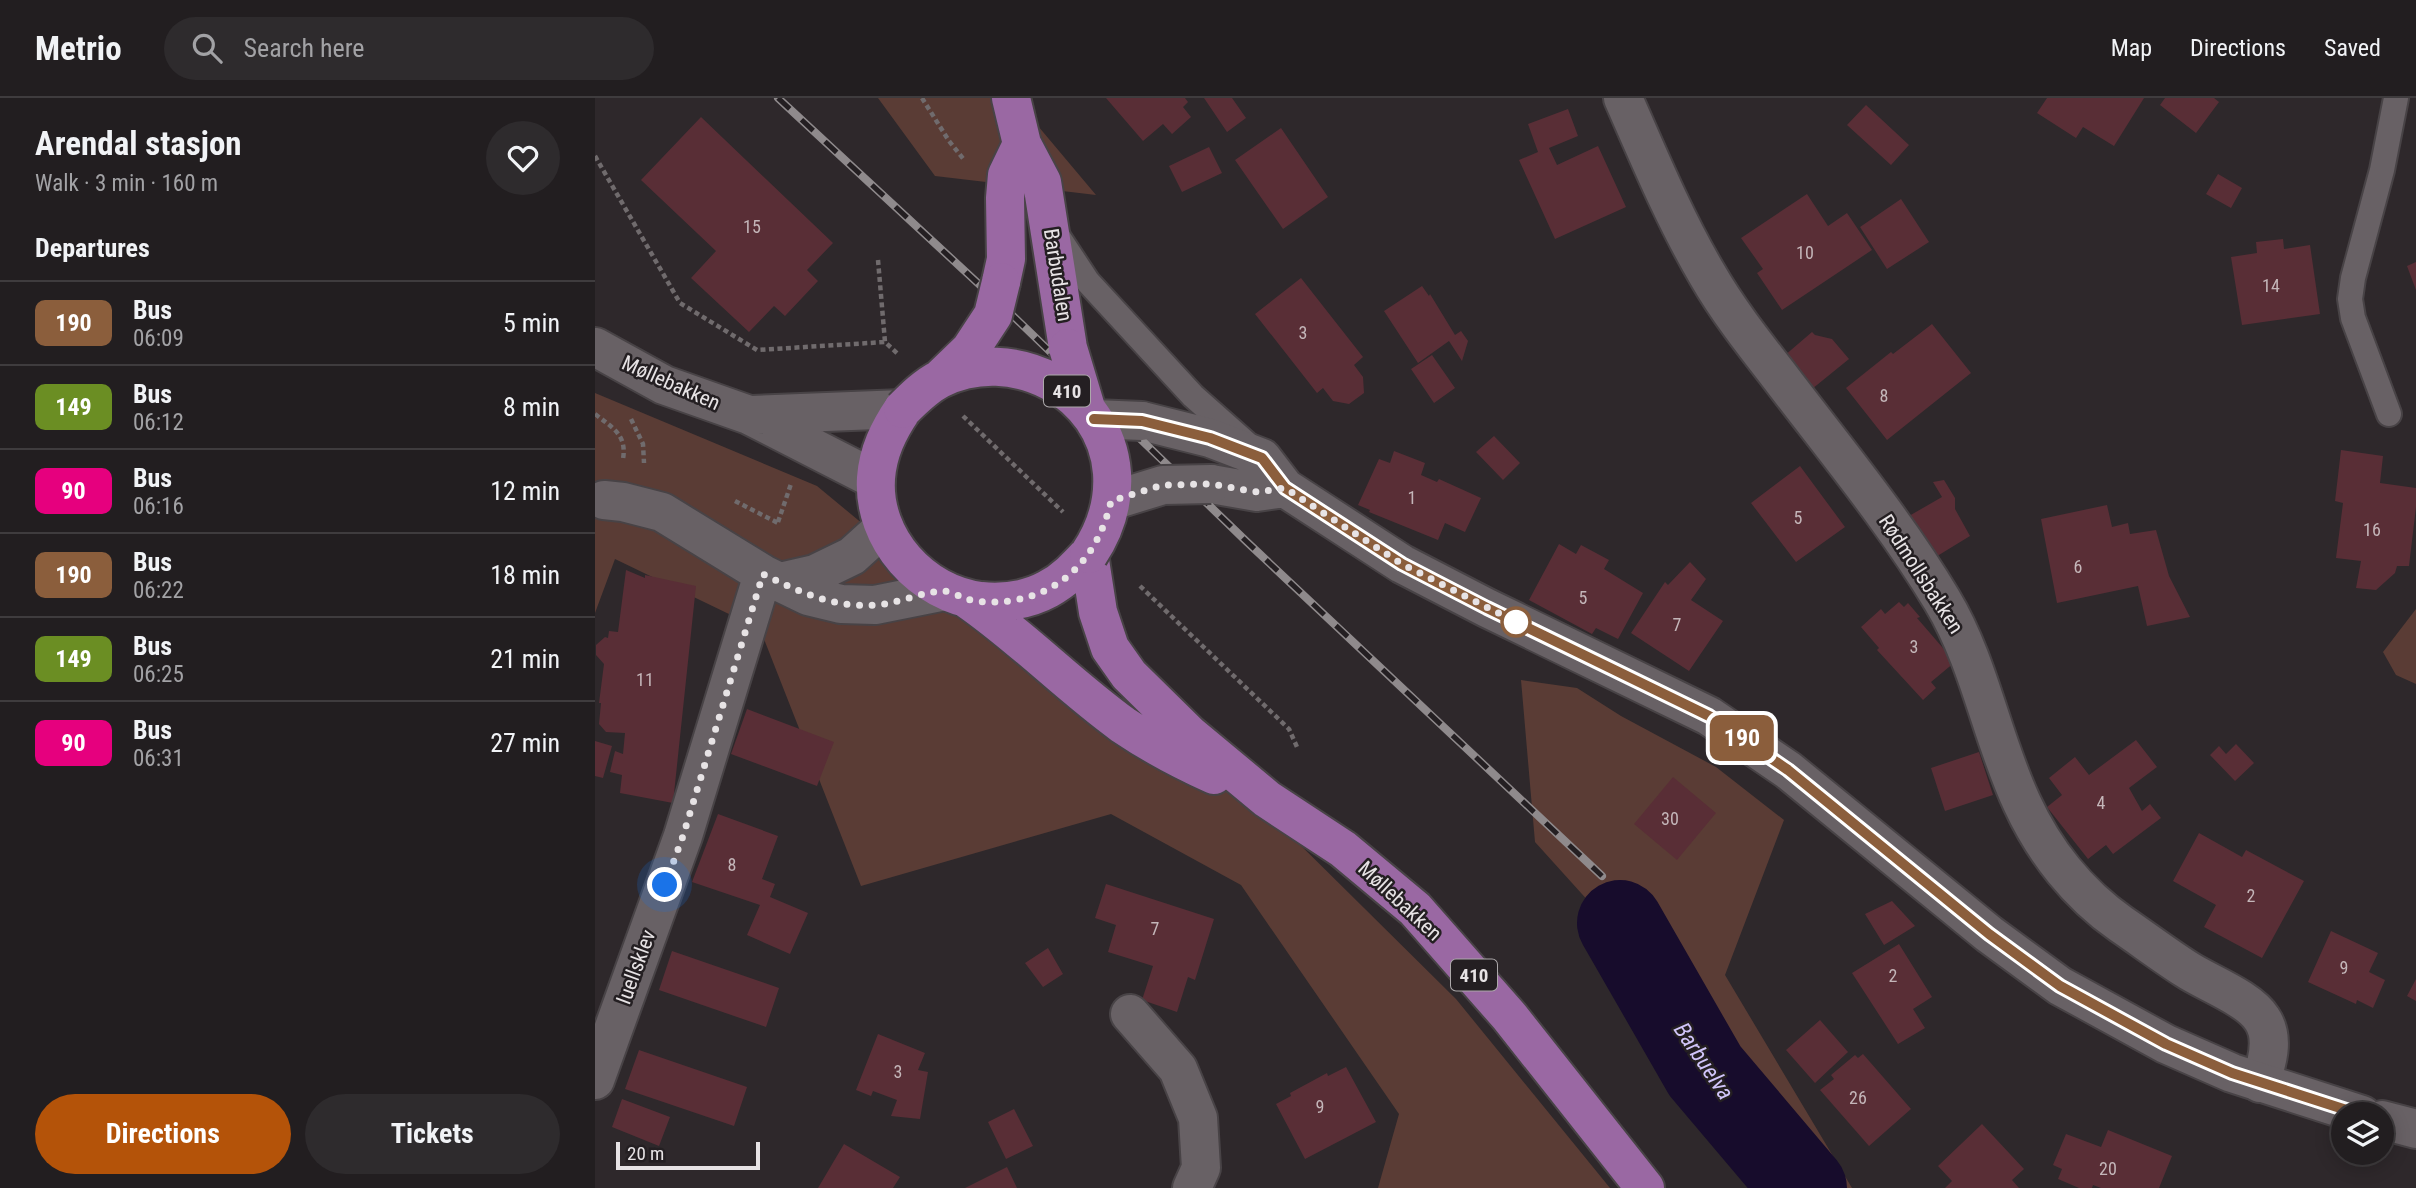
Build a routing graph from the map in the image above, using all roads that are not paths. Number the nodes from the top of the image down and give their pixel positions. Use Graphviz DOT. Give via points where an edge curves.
graph roads {
  1 [pos="1011,98"];
  2 [pos="1623,98"];
  3 [pos="2396,98"];
  4 [pos="1022,144"];
  5 [pos="1050,224"];
  6 [pos="595,347"];
  7 [pos="947,394"];
  8 [pos="903,409"];
  9 [pos="1090,414"];
  10 [pos="2389,414"];
  11 [pos="750,415"];
  12 [pos="1262,458"];
  13 [pos="876,480"];
  14 [pos="1285,488"];
  15 [pos="604,500"];
  16 [pos="1111,501"];
  17 [pos="884,527"];
  18 [pos="1089,554"];
  19 [pos="772,578"];
  20 [pos="956,595"];
  21 [pos="1267,799"];
  22 [pos="1130,1014"];
  23 [pos="595,1080"];
  24 [pos="2260,1083"];
  25 [pos="2331,1105"];
  26 [pos="2394,1123"];
  27 [pos="2416,1129"];
  28 [pos="1192,1188"];
  29 [pos="1645,1188"];
  1 -- 4 [label="main road, Barbudalen / 410"];
  2 -- 24 [label="street, Rødmollsbakken" via="1707,274 1886,518 1960,629 2022,803 2044,842 2071,881 2111,917 2262,1018 2269,1036"];
  3 -- 10 [label="lane" via="2350,299"];
  4 -- 5 [label="main road, Barbudalen / 410" via="1042,182"];
  4 -- 7 [label="main road, 410, bridge" via="1007,175 1006,259 993,315"];
  5 -- 9 [label="main road, Barbudalen / 410, bridge" via="1068,348"];
  5 -- 12 [label="lane" via="1088,282 1193,396"];
  6 -- 11 [label="street, Møllebakken" via="664,384"];
  7 -- 8 [label="main road, 410, bridge" via="926,388"];
  7 -- 9 [label="main road, 410, bridge" via="983,366 1007,366 1051,380"];
  8 -- 11 [label="street, Møllebakken"];
  8 -- 13 [label="main road, 410" via="884,443"];
  9 -- 12 [label="street, bridge" via="1210,438"];
  9 -- 16 [label="main road, 410, bridge" via="1106,444 1112,472"];
  11 -- 13 [label="street, Møllebakken"];
  12 -- 14 [label="street"];
  13 -- 17 [label="main road, 410"];
  14 -- 16 [label="street, bridge" via="1257,492 1211,484 1163,485"];
  14 -- 24 [label="street" via="1402,564 1709,716 1788,770 2060,986 2166,1044"];
  15 -- 19 [label="street" via="662,512"];
  16 -- 18 [label="main road, 410, bridge"];
  17 -- 19 [label="street" via="852,556 815,574"];
  17 -- 20 [label="main road, 410" via="908,565 925,580"];
  18 -- 20 [label="main road, 410" via="1048,590 1022,599 994,602"];
  18 -- 21 [label="main road, Møllebakken / 410" via="1098,612 1110,648 1129,675 1189,734"];
  19 -- 20 [label="street" via="808,596 841,604 875,606"];
  19 -- 23 [label="street, Iuellsklev"];
  20 -- 21 [label="main road, Møllebakken / 410" via="1002,624 1124,725 1189,764"];
  21 -- 29 [label="main road, Møllebakken / 410" via="1343,849 1415,909 1509,1016"];
  22 -- 28 [label="street" via="1178,1069 1198,1118 1201,1168"];
  24 -- 25 [label="street"];
  26 -- 27 [label="street"];
}
